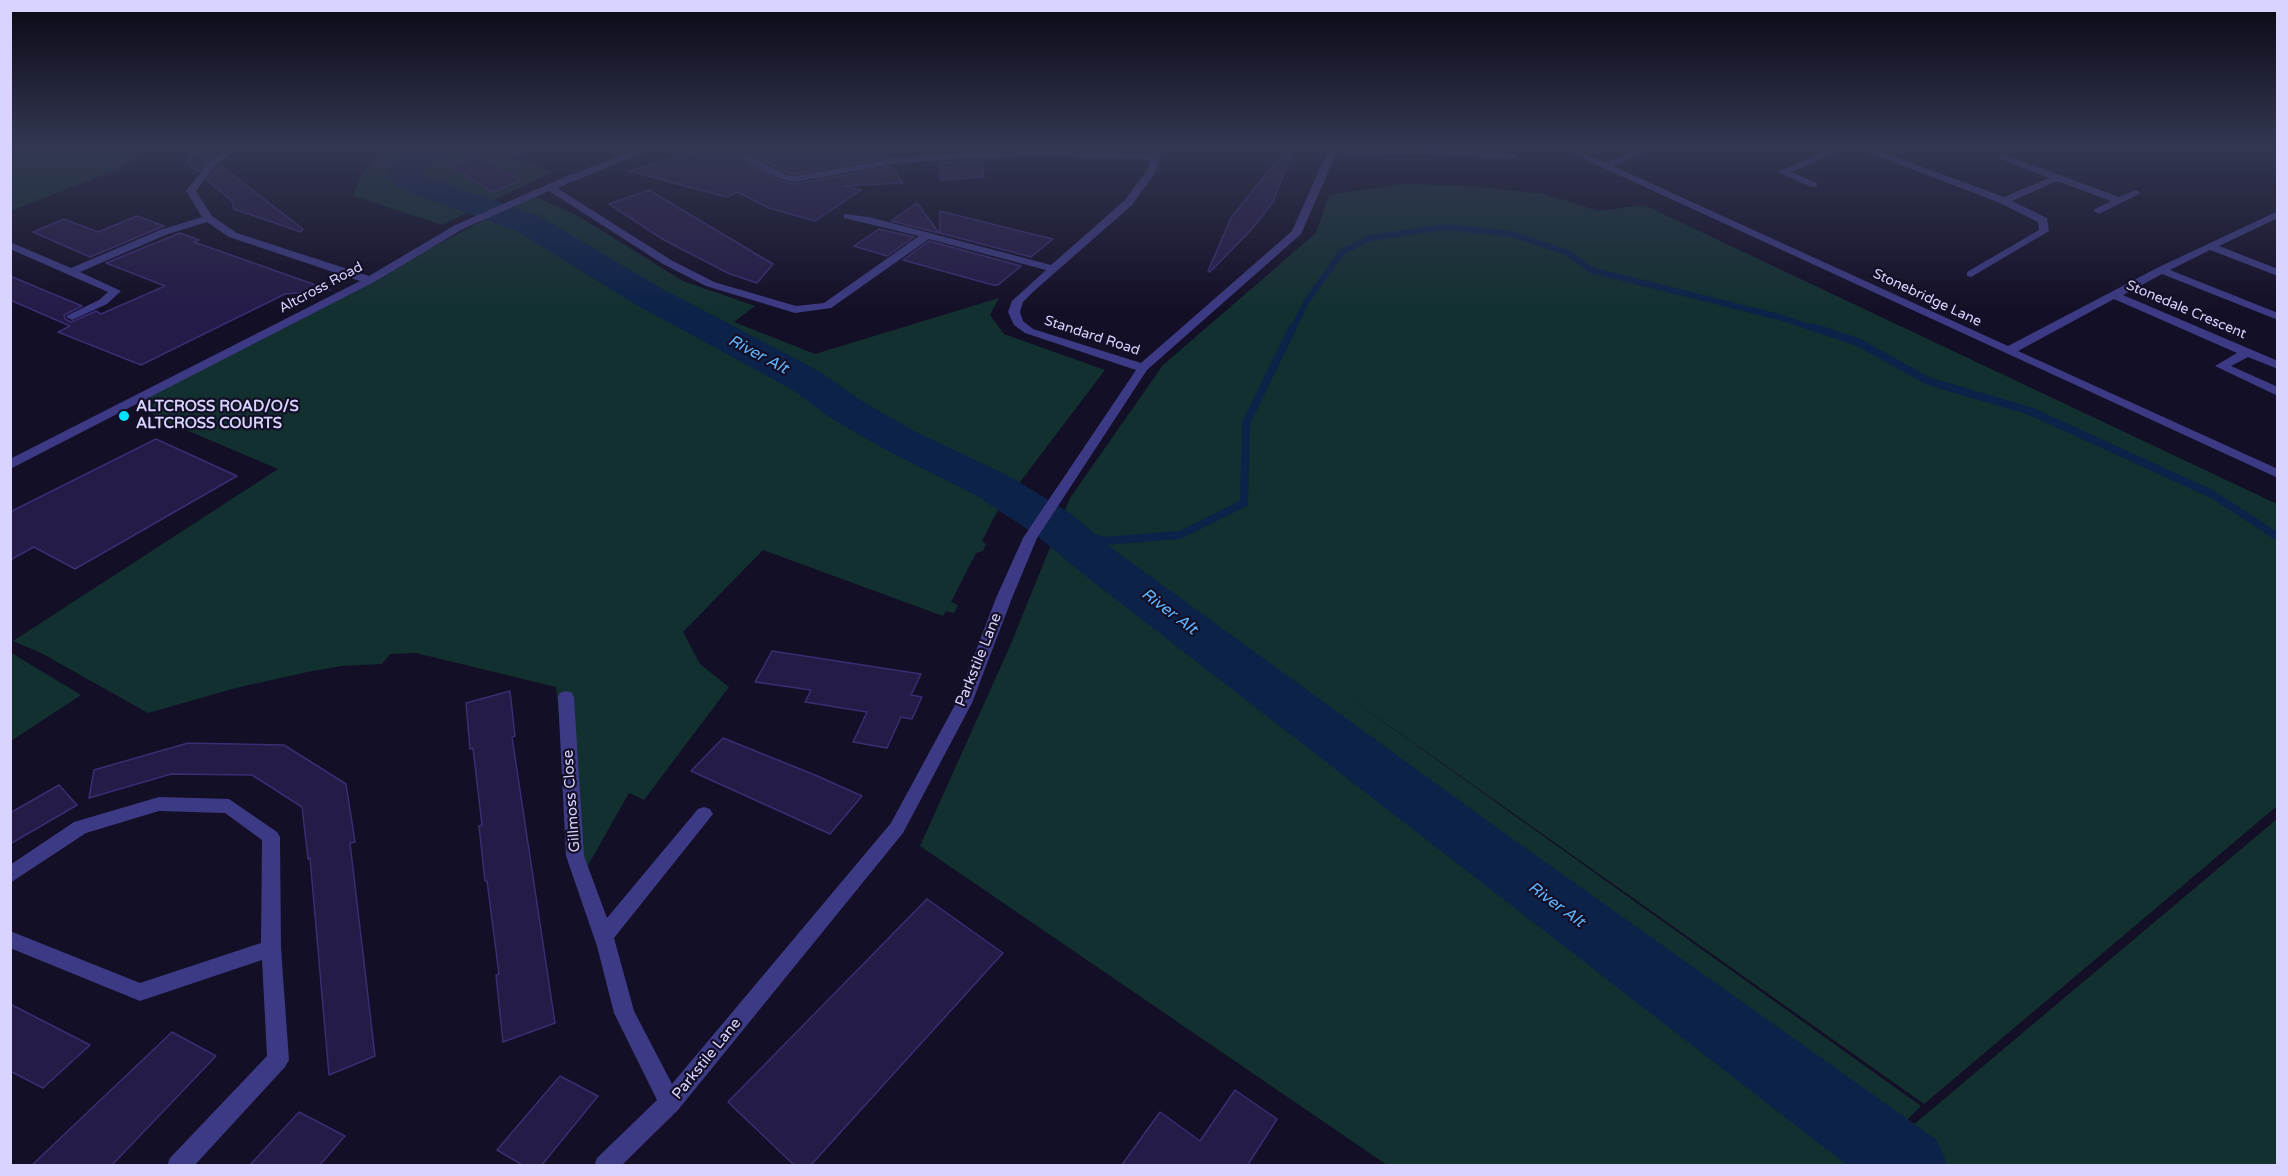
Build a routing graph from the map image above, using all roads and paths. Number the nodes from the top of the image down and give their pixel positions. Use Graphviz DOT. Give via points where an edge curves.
graph roads {
  1 [pos="198,203"];
  2 [pos="514,203"];
  3 [pos="572,203"];
  4 [pos="1128,203"];
  5 [pos="1310,203"];
  6 [pos="1686,203"];
  7 [pos="2008,203"];
  8 [pos="2115,203"];
  9 [pos="2099,211"];
  10 [pos="2277,214"];
  11 [pos="848,216"];
  12 [pos="208,218"];
  13 [pos="928,235"];
  14 [pos="10,245"];
  15 [pos="2211,247"];
  16 [pos="27,253"];
  17 [pos="10,260"];
  18 [pos="1053,268"];
  19 [pos="2161,270"];
  20 [pos="72,271"];
  21 [pos="2277,273"];
  22 [pos="1971,274"];
  23 [pos="370,280"];
  24 [pos="2114,295"];
  25 [pos="72,317"];
  26 [pos="2277,317"];
  27 [pos="2008,351"];
  28 [pos="2247,353"];
  29 [pos="2277,365"];
  30 [pos="1143,368"];
  31 [pos="2277,392"];
  32 [pos="10,465"];
  33 [pos="2277,474"];
  34 [pos="566,697"];
  35 [pos="704,814"];
  36 [pos="10,875"];
  37 [pos="604,936"];
  38 [pos="10,939"];
  39 [pos="271,948"];
  40 [pos="670,1103"];
  41 [pos="178,1166"];
  42 [pos="604,1166"];
  1 -- 12 [label="street"];
  2 -- 23 [label="street, Altcross Road" via="459,227"];
  3 -- 13 [label="street" via="675,267 710,284 795,310 827,306"];
  4 -- 18 [label="street, Standard Road"];
  5 -- 30 [label="street, Parkstile Lane" via="1297,232"];
  6 -- 27 [label="street, Stonebridge Lane"];
  7 -- 22 [label="street" via="2043,220 2044,231"];
  8 -- 9 [label="street"];
  10 -- 15 [label="street, Stonedale Crescent"];
  11 -- 13 [label="street"];
  12 -- 20 [label="street"];
  12 -- 23 [label="street" via="233,235"];
  13 -- 18 [label="street"];
  14 -- 16 [label="street"];
  15 -- 19 [label="street, Stonedale Crescent"];
  15 -- 21 [label="street"];
  16 -- 17 [label="street"];
  16 -- 20 [label="street"];
  18 -- 30 [label="street, Standard Road" via="1018,301 1014,312 1018,323 1029,332"];
  19 -- 24 [label="street, Stonedale Crescent"];
  19 -- 26 [label="street, Stonedale Crescent"];
  20 -- 25 [label="street" via="115,291 103,302"];
  23 -- 32 [label="street, Altcross Road"];
  24 -- 27 [label="street, Stonedale Crescent"];
  24 -- 28 [label="street, Stonedale Crescent"];
  27 -- 33 [label="street, Stonebridge Lane"];
  28 -- 29 [label="street, Stonedale Crescent"];
  28 -- 31 [label="street, Stonedale Crescent" via="2221,366"];
  30 -- 40 [label="street, Parkstile Lane" via="1030,538 964,703 897,828"];
  34 -- 37 [label="street, Gillmoss Close" via="575,856"];
  35 -- 37 [label="street"];
  36 -- 39 [label="street" via="81,827 159,804 229,806 271,837"];
  37 -- 40 [label="street, Gillmoss Close" via="624,1013"];
  38 -- 39 [label="street" via="140,992"];
  39 -- 41 [label="street" via="278,1060"];
  40 -- 42 [label="street, Parkstile Lane"];
}
